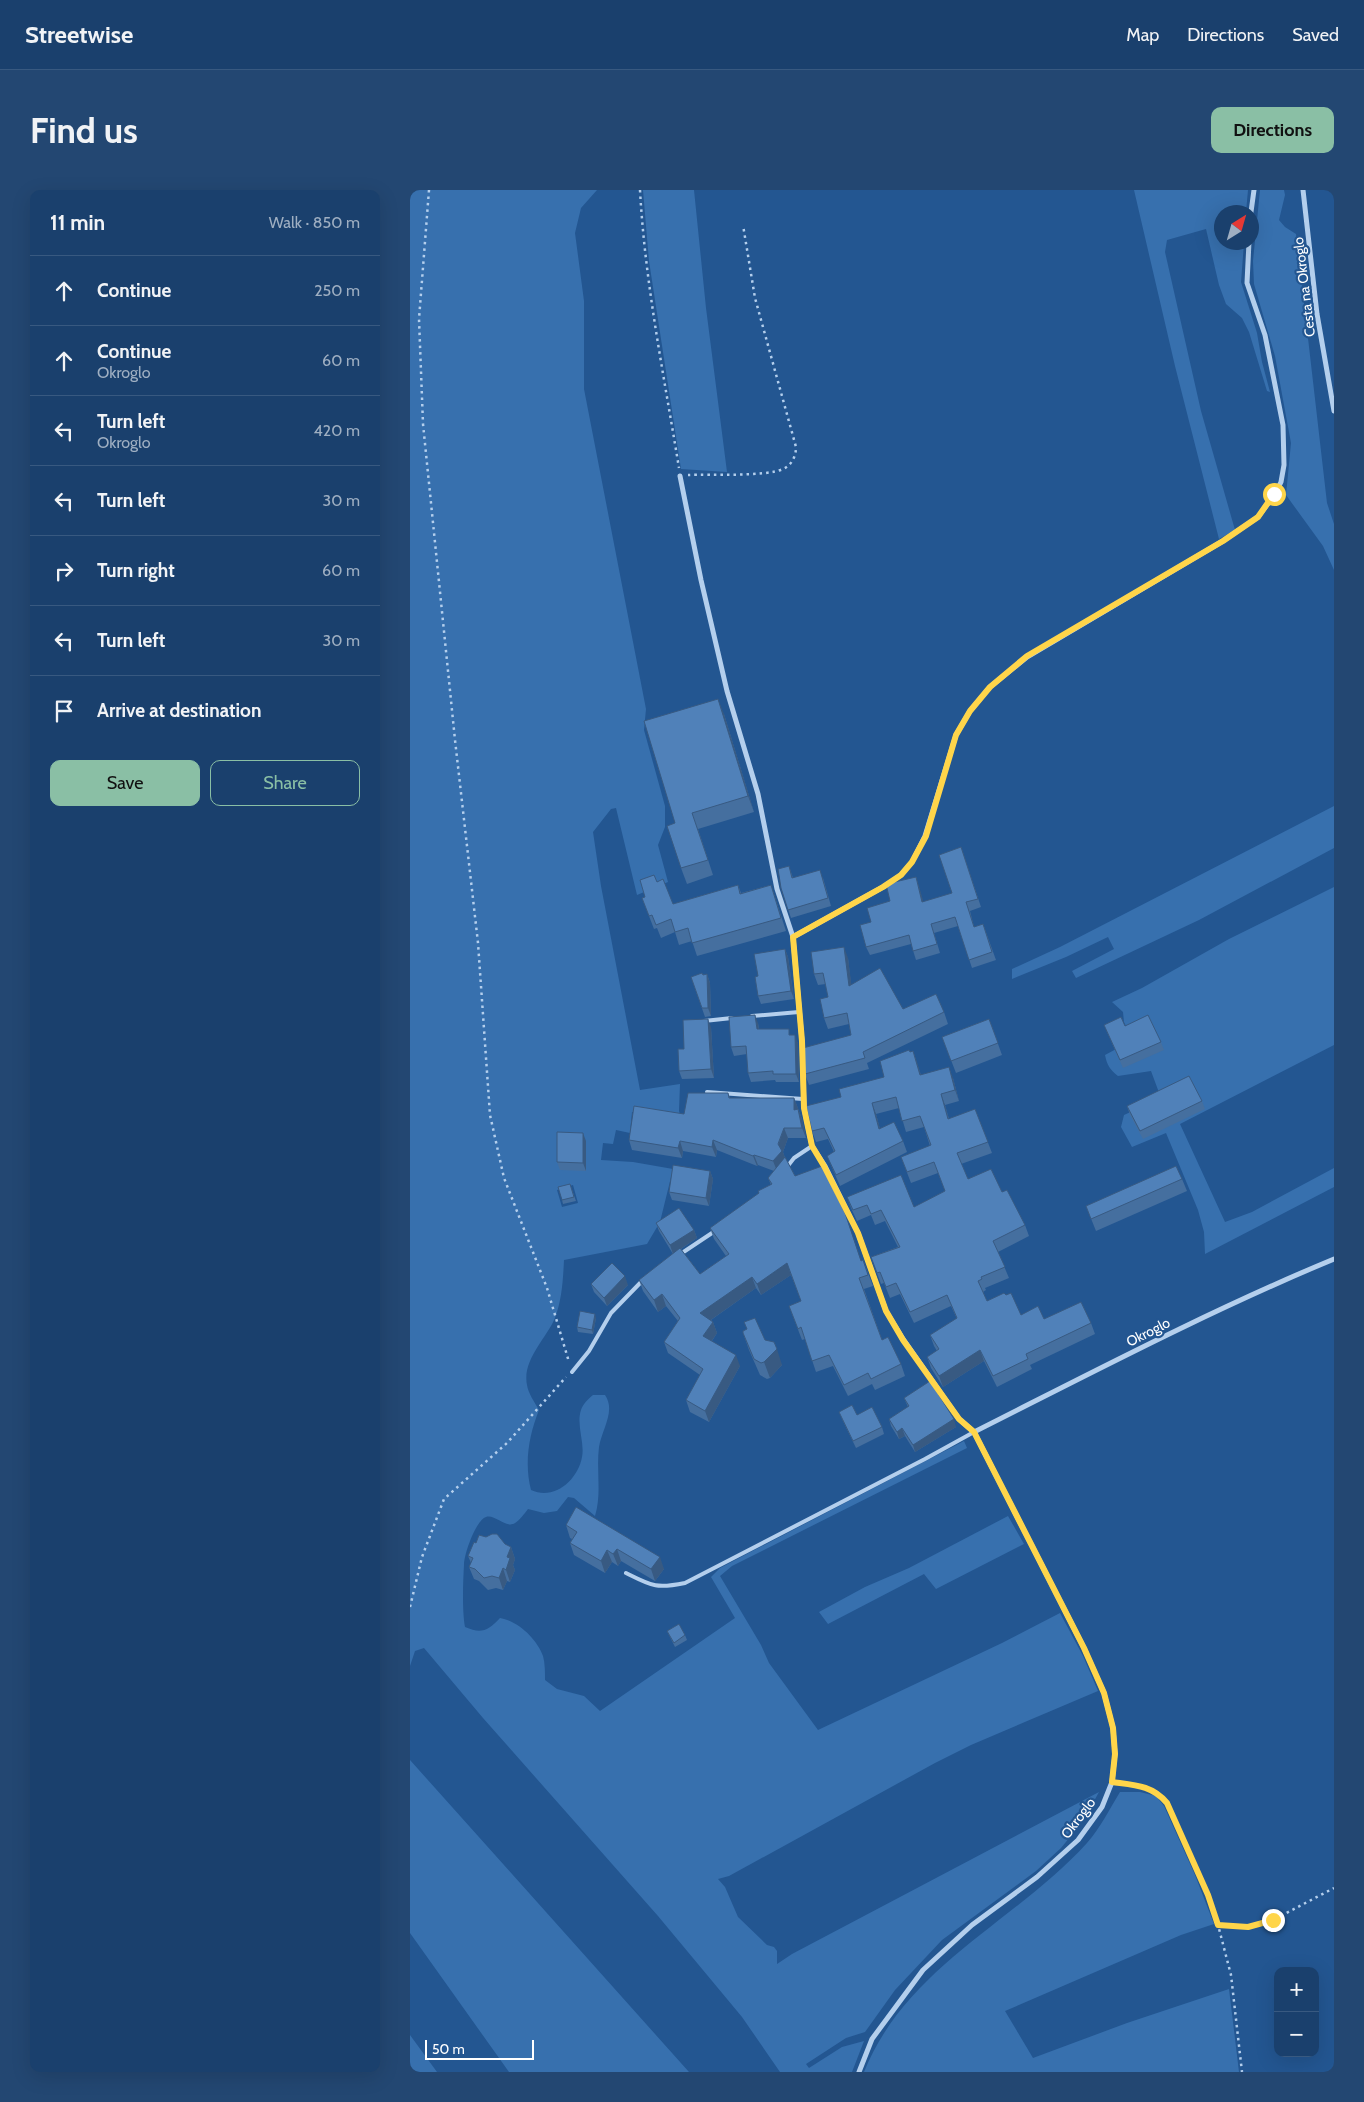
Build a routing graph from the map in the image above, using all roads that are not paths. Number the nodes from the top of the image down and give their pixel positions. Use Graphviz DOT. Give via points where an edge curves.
graph roads {
  1 [pos="1254,190"];
  2 [pos="1303,190"];
  3 [pos="1253,205"];
  4 [pos="1249,250"];
  5 [pos="1334,410"];
  6 [pos="680,476"];
  7 [pos="793,937"];
  8 [pos="799,1012"];
  9 [pos="746,1017"];
  10 [pos="736,1018"];
  11 [pos="699,1021"];
  12 [pos="707,1092"];
  13 [pos="803,1099"];
  14 [pos="812,1146"];
  15 [pos="781,1173"];
  16 [pos="722,1226"];
  17 [pos="677,1256"];
  18 [pos="1334,1259"];
  19 [pos="648,1276"];
  20 [pos="572,1372"];
  21 [pos="974,1432"];
  22 [pos="626,1573"];
  23 [pos="858,2072"];
  1 -- 3 [label="street"];
  2 -- 5 [label="street, Cesta na Okroglo" via="1317,314"];
  4 -- 7 [label="street" via="1247,283 1265,335 1283,424 1284,466 1281,482 1274,494 1258,517 1223,541 1027,656 990,687 956,735 926,836 912,862 901,875 883,887"];
  6 -- 7 [label="street, Okroglo" via="727,691 758,794 777,889"];
  7 -- 8 [label="street, Okroglo"];
  8 -- 9 [label="lane"];
  8 -- 13 [label="street, Okroglo"];
  10 -- 11 [label="lane"];
  12 -- 13 [label="lane"];
  13 -- 14 [label="street, Okroglo"];
  14 -- 15 [label="lane" via="794,1158"];
  14 -- 21 [label="street, Okroglo" via="858,1233 886,1311 959,1419"];
  16 -- 17 [label="lane"];
  18 -- 21 [label="street, Okroglo" via="1263,1288"];
  19 -- 20 [label="lane" via="611,1313 589,1351"];
  21 -- 22 [label="lane" via="685,1583 653,1586"];
  21 -- 23 [label="street, Okroglo" via="1076,1631 1104,1693 1113,1728 1112,1782 1102,1807 1078,1840 1038,1877 972,1925 923,1970 872,2038"];
}
